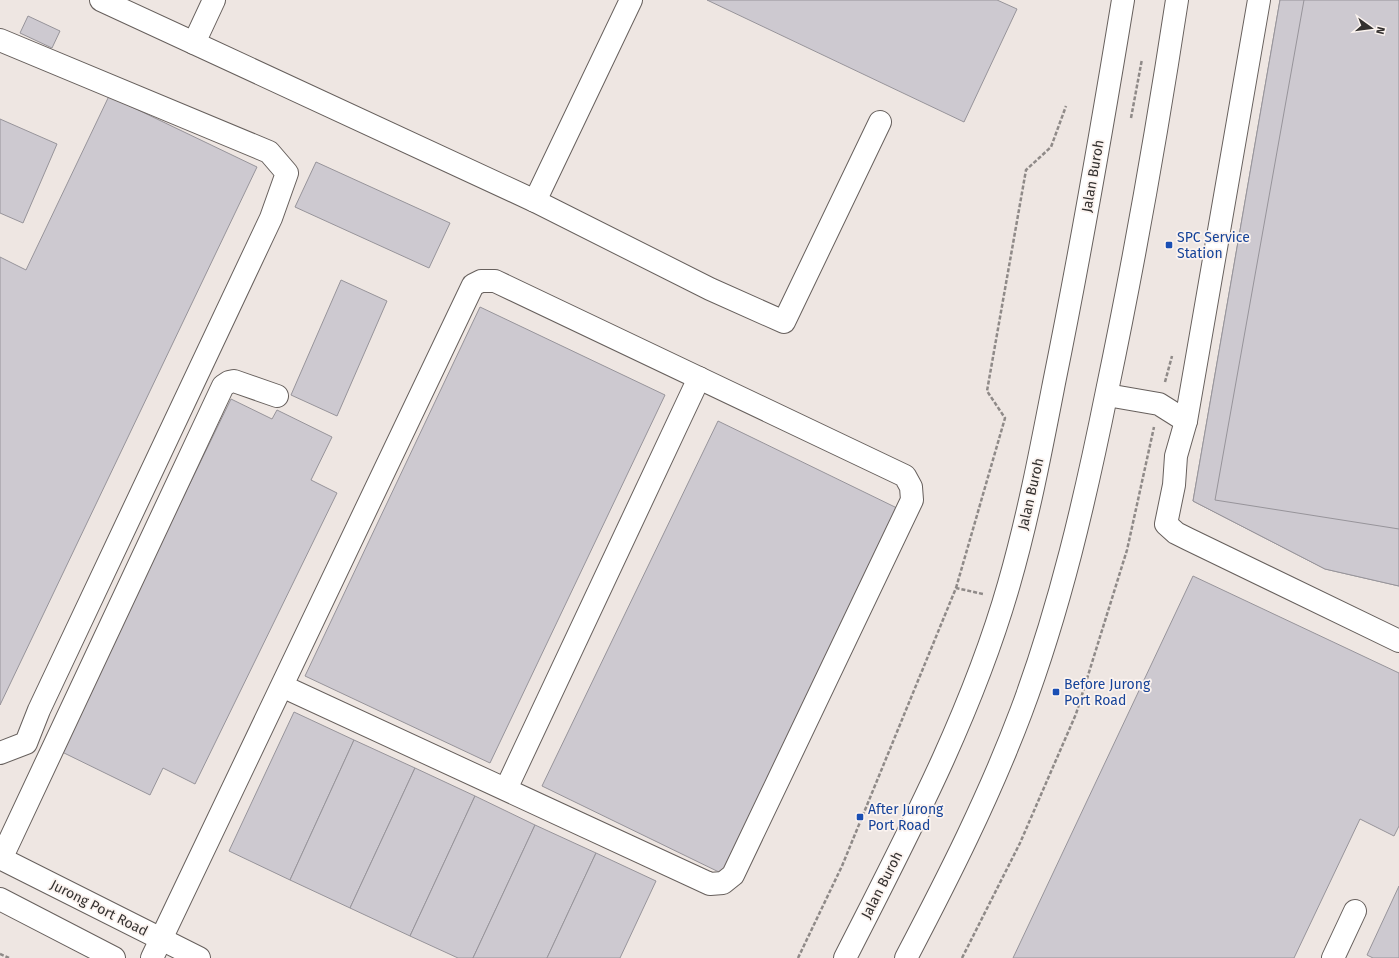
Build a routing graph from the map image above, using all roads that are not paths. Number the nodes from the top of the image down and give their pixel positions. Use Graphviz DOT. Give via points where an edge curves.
graph roads {
  1 [pos="101,0"];
  2 [pos="214,0"];
  3 [pos="632,0"];
  4 [pos="1122,0"];
  5 [pos="1177,0"];
  6 [pos="1259,0"];
  7 [pos="0,40"];
  8 [pos="194,44"];
  9 [pos="880,122"];
  10 [pos="535,201"];
  11 [pos="699,378"];
  12 [pos="1107,395"];
  13 [pos="277,396"];
  14 [pos="1186,421"];
  15 [pos="1399,641"];
  16 [pos="282,686"];
  17 [pos="0,754"];
  18 [pos="506,789"];
  19 [pos="1,858"];
  20 [pos="0,899"];
  21 [pos="1356,911"];
  22 [pos="162,939"];
  23 [pos="114,958"];
  24 [pos="152,958"];
  25 [pos="199,958"];
  26 [pos="845,958"];
  27 [pos="906,958"];
  28 [pos="1332,958"];
  1 -- 8 [label="main road"];
  2 -- 8 [label="main road"];
  3 -- 10 [label="main road"];
  4 -- 26 [label="main road, Jalan Buroh" via="1078,262 1035,476 1005,598 973,690 902,846"];
  5 -- 12 [label="main road" via="1134,265"];
  6 -- 14 [label="main road"];
  7 -- 17 [label="main road" via="269,152 287,173 271,218 39,710 26,743"];
  8 -- 10 [label="main road"];
  9 -- 10 [label="main road" via="784,322 710,289"];
  11 -- 16 [label="main road" via="495,281 481,280 473,285"];
  11 -- 18 [label="main road"];
  11 -- 18 [label="main road" via="905,476 911,487 912,500 733,875 723,884 710,884"];
  12 -- 14 [label="main road" via="1159,404"];
  12 -- 27 [label="main road" via="1087,489 1058,601 1022,712 980,814"];
  13 -- 19 [label="main road" via="234,380 223,386"];
  14 -- 15 [label="main road" via="1176,456 1174,485 1166,524 1176,533"];
  16 -- 18 [label="main road"];
  16 -- 22 [label="main road"];
  19 -- 22 [label="main road, Jurong Port Road"];
  20 -- 23 [label="main road"];
  21 -- 28 [label="main road"];
  22 -- 24 [label="main road"];
  22 -- 25 [label="main road, Jurong Port Road"];
}
